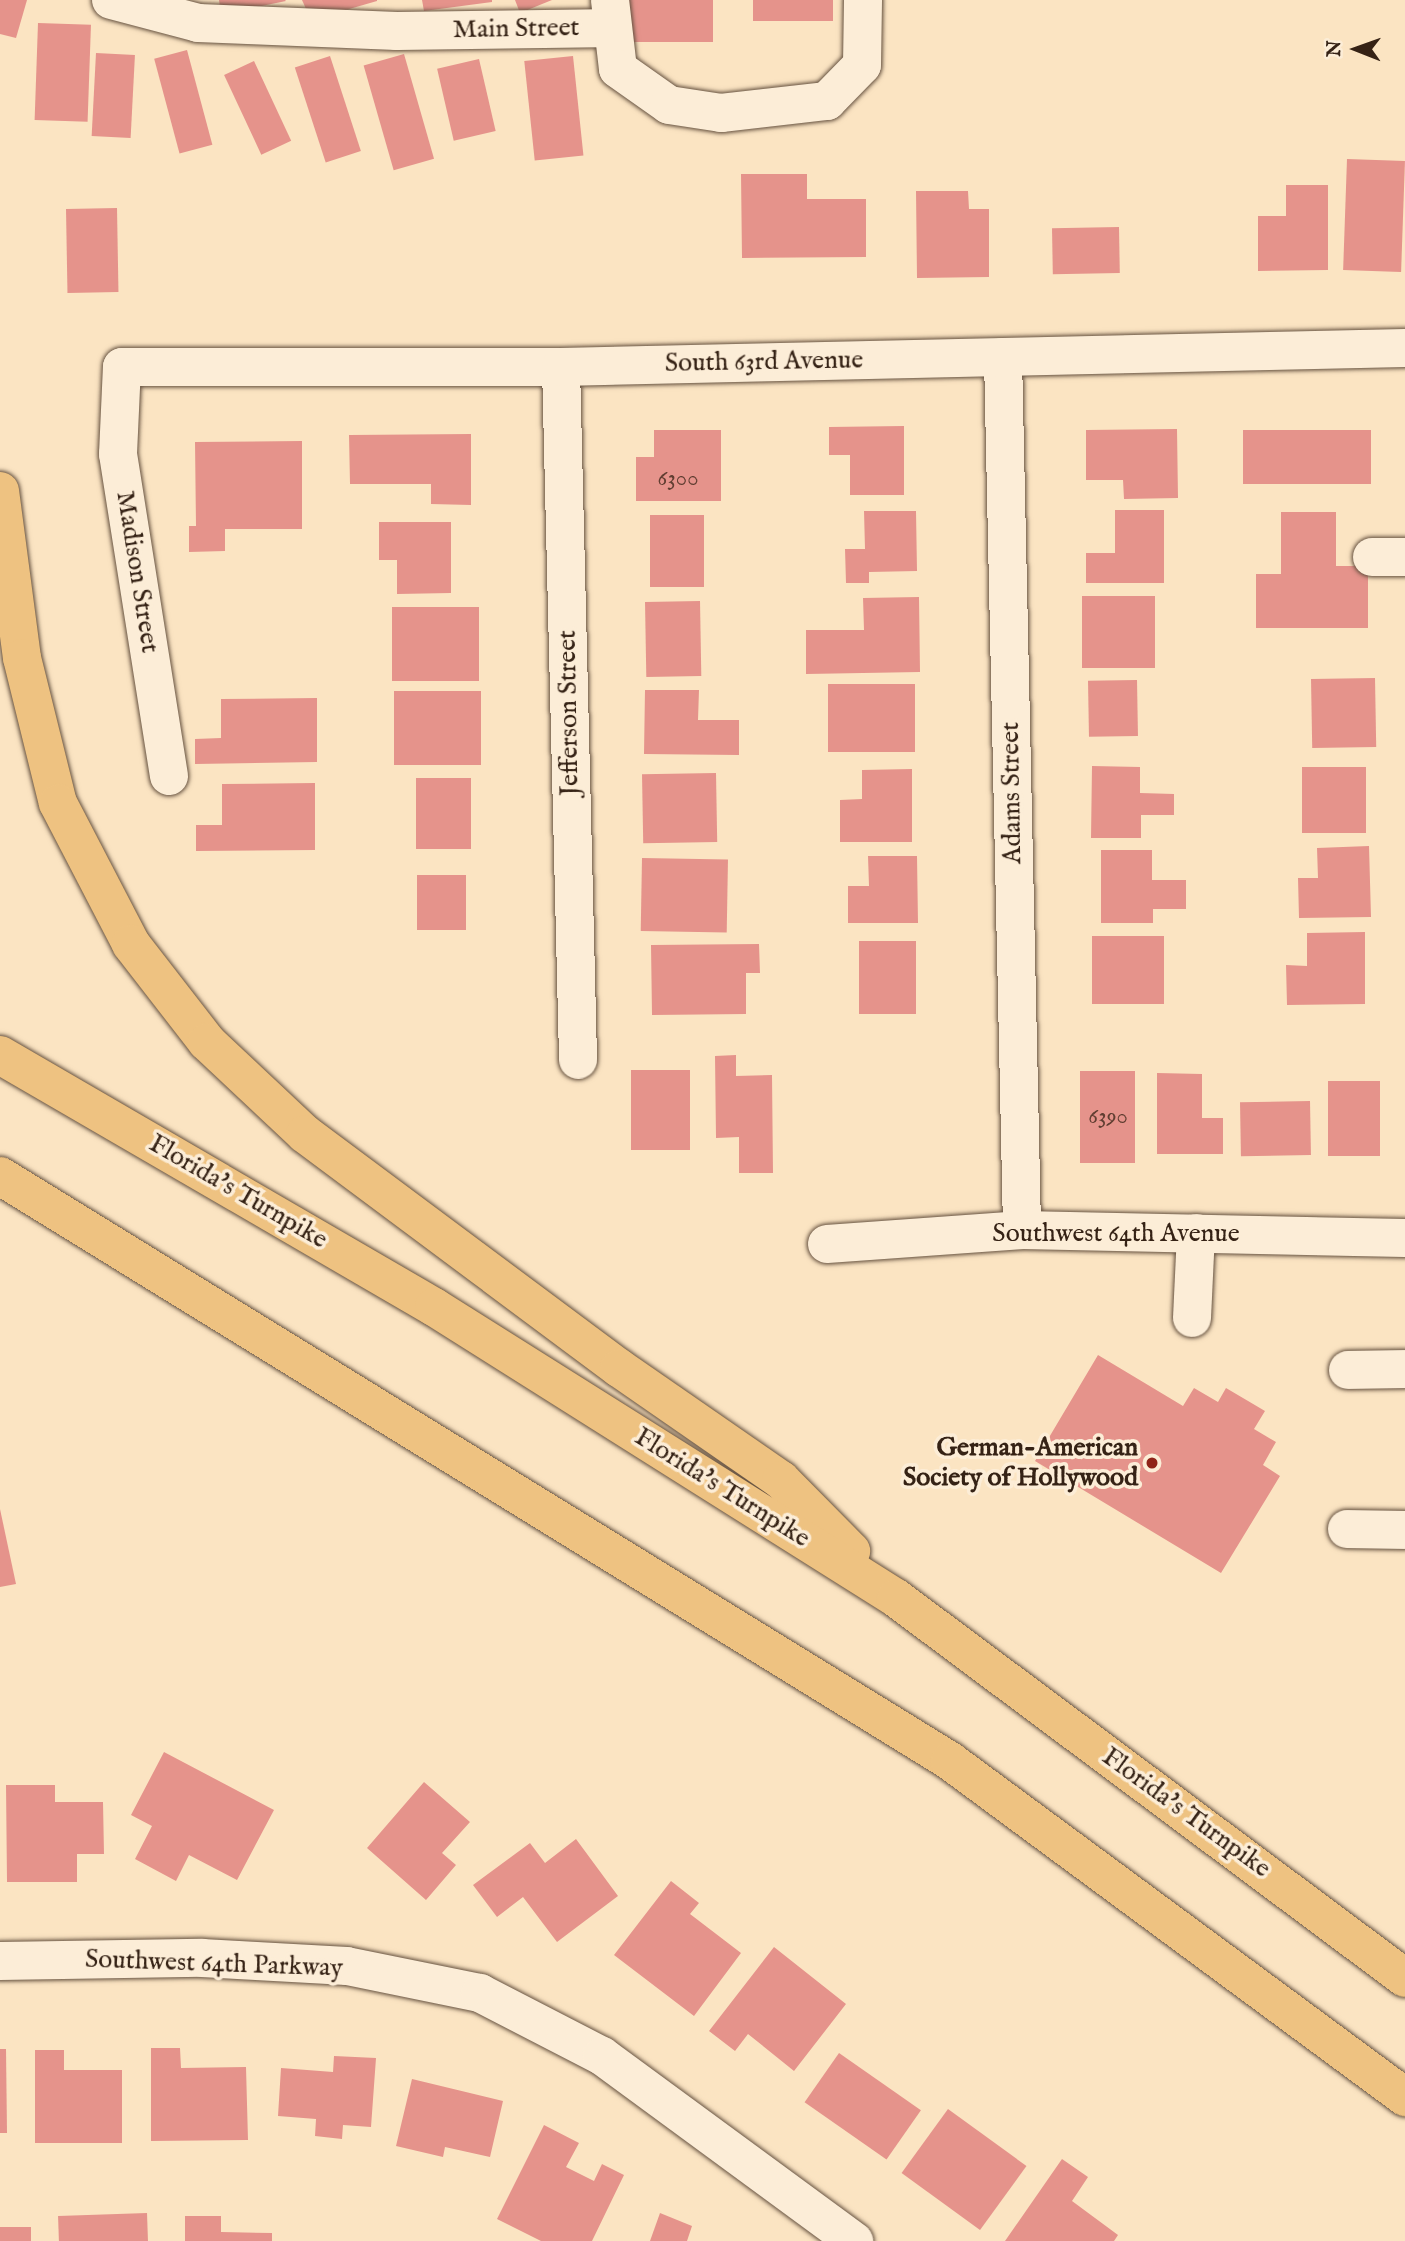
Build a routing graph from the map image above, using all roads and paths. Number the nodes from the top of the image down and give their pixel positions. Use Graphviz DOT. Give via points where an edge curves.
graph roads {
  1 [pos="111,0"];
  2 [pos="863,0"];
  3 [pos="198,12"];
  4 [pos="609,14"];
  5 [pos="398,15"];
  6 [pos="1405,348"];
  7 [pos="1003,357"];
  8 [pos="122,367"];
  9 [pos="561,367"];
  10 [pos="0,491"];
  11 [pos="169,775"];
  12 [pos="0,1055"];
  13 [pos="578,1060"];
  14 [pos="0,1176"];
  15 [pos="1022,1230"];
  16 [pos="1196,1233"];
  17 [pos="1405,1238"];
  18 [pos="827,1244"];
  19 [pos="1192,1318"];
  20 [pos="1405,1369"];
  21 [pos="1348,1370"];
  22 [pos="1348,1529"];
  23 [pos="1405,1530"];
  24 [pos="896,1598"];
  25 [pos="0,1961"];
  26 [pos="1405,1978"];
  27 [pos="1405,2097"];
  28 [pos="855,2241"];
  1 -- 3 [label="street, Main Street"];
  2 -- 4 [label="street, Main Street" via="862,65 827,101 708,111 669,105 637,87 618,69"];
  3 -- 5 [label="street, Main Street"];
  4 -- 5 [label="street, Main Street"];
  6 -- 7 [label="street, South 63rd Avenue"];
  7 -- 9 [label="street, South 63rd Avenue"];
  7 -- 15 [label="street, Adams Street"];
  8 -- 9 [label="street, South 63rd Avenue"];
  8 -- 11 [label="street, Madison Street" via="118,454"];
  9 -- 13 [label="street, Jefferson Street"];
  10 -- 24 [label="highway" via="22,658 58,803 131,944 207,1042 305,1134 619,1368 781,1480"];
  12 -- 24 [label="highway, Florida's Turnpike" via="435,1307"];
  14 -- 27 [label="highway" via="950,1760"];
  15 -- 16 [label="street, Southwest 64th Avenue"];
  15 -- 18 [label="street, Southwest 64th Avenue"];
  16 -- 17 [label="street, Southwest 64th Avenue"];
  16 -- 19 [label="street"];
  20 -- 21 [label="street"];
  22 -- 23 [label="street"];
  24 -- 26 [label="highway, Florida's Turnpike"];
  25 -- 28 [label="street, Southwest 64th Parkway" via="202,1958 347,1966 480,1993 602,2056"];
}
